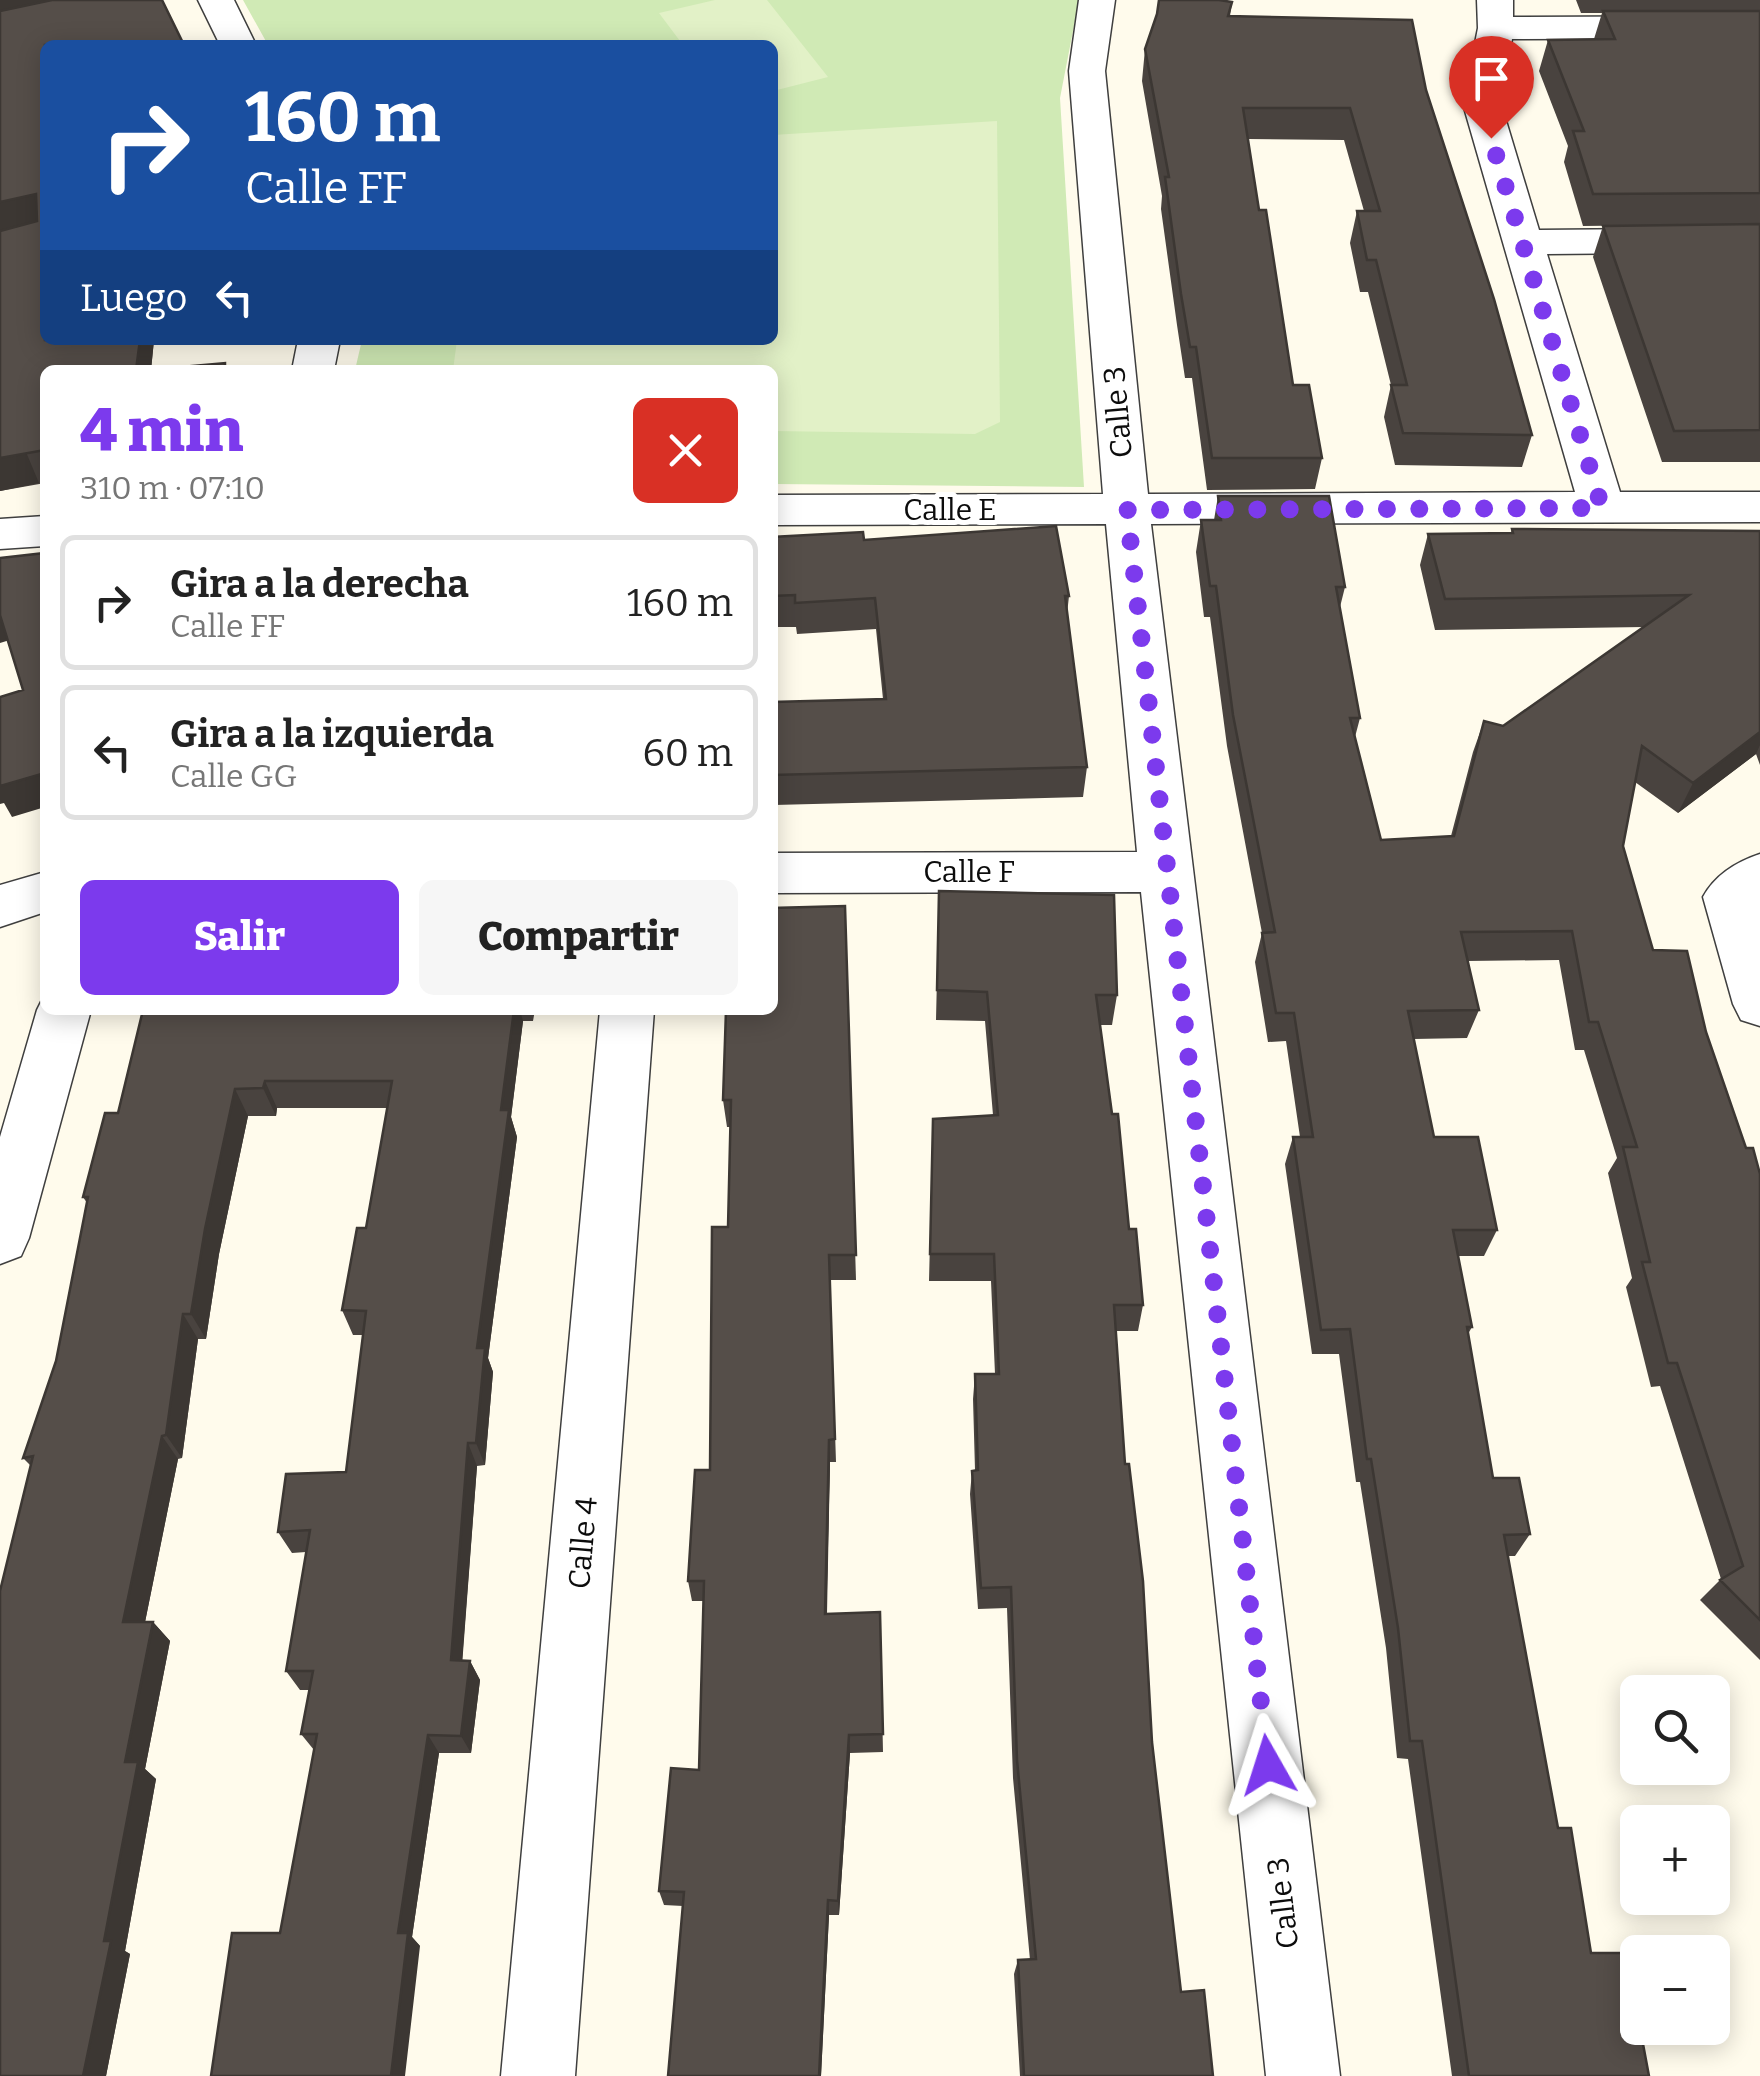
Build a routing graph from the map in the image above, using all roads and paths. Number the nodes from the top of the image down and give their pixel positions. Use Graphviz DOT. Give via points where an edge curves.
graph roads {
  1 [pos="216,0"];
  2 [pos="1098,0"];
  3 [pos="1495,14"];
  4 [pos="1760,27"];
  5 [pos="236,40"];
  6 [pos="1760,240"];
  7 [pos="1520,242"];
  8 [pos="1760,507"];
  9 [pos="1602,508"];
  10 [pos="778,510"];
  11 [pos="1127,510"];
  12 [pos="40,530"];
  13 [pos="0,534"];
  14 [pos="1165,872"];
  15 [pos="778,873"];
  16 [pos="1760,874"];
  17 [pos="40,894"];
  18 [pos="0,906"];
  19 [pos="1760,1004"];
  20 [pos="63,1015"];
  21 [pos="628,1015"];
  22 [pos="0,1238"];
  23 [pos="538,2076"];
  24 [pos="1303,2076"];
  1 -- 5 [label="street"];
  2 -- 11 [label="street, Calle 3" via="1087,71"];
  3 -- 4 [label="street"];
  3 -- 7 [label="street" via="1482,104"];
  6 -- 7 [label="street"];
  7 -- 9 [label="street"];
  8 -- 9 [label="street, Calle E"];
  9 -- 11 [label="street, Calle E"];
  10 -- 11 [label="street, Calle E"];
  11 -- 14 [label="street, Calle 3"];
  12 -- 13 [label="street"];
  14 -- 15 [label="street, Calle F"];
  14 -- 24 [label="street, Calle 3"];
  16 -- 19 [label="street" via="1729,896"];
  17 -- 18 [label="street"];
  20 -- 22 [label="street"];
  21 -- 23 [label="street, Calle 4"];
}
